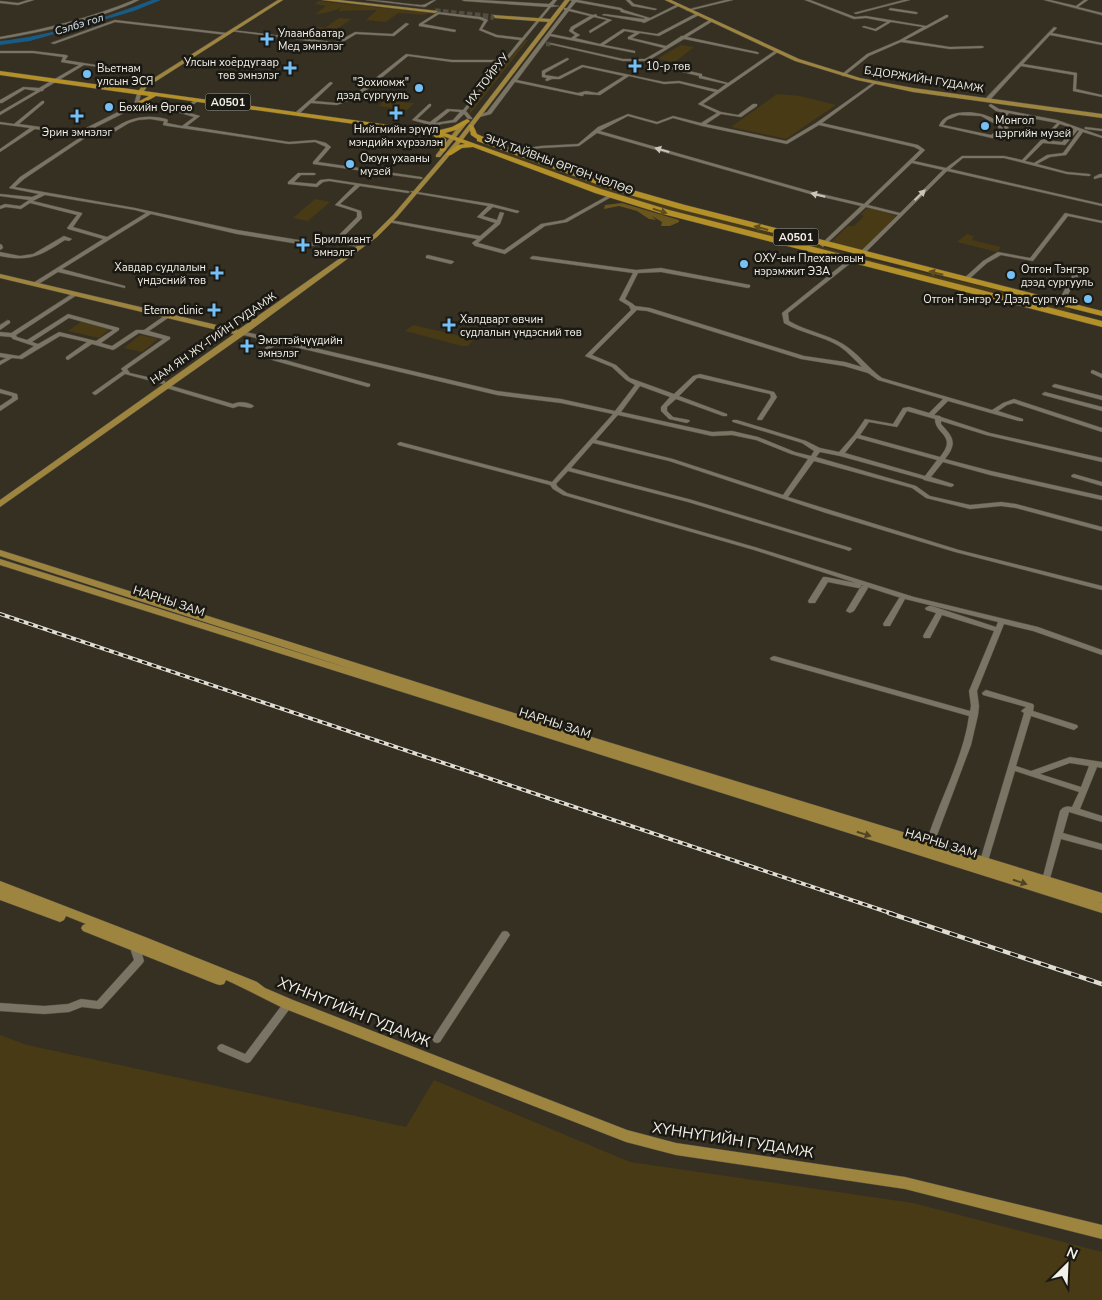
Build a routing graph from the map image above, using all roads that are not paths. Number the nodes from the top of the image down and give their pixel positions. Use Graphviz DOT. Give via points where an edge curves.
graph roads {
  1 [pos="32,0"];
  2 [pos="138,0"];
  3 [pos="281,0"];
  4 [pos="324,0"];
  5 [pos="337,0"];
  6 [pos="368,0"];
  7 [pos="434,0"];
  8 [pos="464,0"];
  9 [pos="562,0"];
  10 [pos="569,0"];
  11 [pos="575,0"];
  12 [pos="628,0"];
  13 [pos="670,0"];
  14 [pos="730,0"];
  15 [pos="816,0"];
  16 [pos="908,0"];
  17 [pos="1046,0"];
  18 [pos="1086,0"];
  19 [pos="809,1"];
  20 [pos="0,2"];
  21 [pos="558,6"];
  22 [pos="679,6"];
  23 [pos="1078,6"];
  24 [pos="655,9"];
  25 [pos="688,10"];
  26 [pos="873,10"];
  27 [pos="916,13"];
  28 [pos="698,14"];
  29 [pos="1102,14"];
  30 [pos="595,15"];
  31 [pos="604,15"];
  32 [pos="850,15"];
  33 [pos="495,16"];
  34 [pos="947,16"];
  35 [pos="712,20"];
  36 [pos="544,21"];
  37 [pos="891,21"];
  38 [pos="644,22"];
  39 [pos="407,24"];
  40 [pos="927,27"];
  41 [pos="864,28"];
  42 [pos="1055,28"];
  43 [pos="455,31"];
  44 [pos="229,32"];
  45 [pos="590,32"];
  46 [pos="638,33"];
  47 [pos="548,34"];
  48 [pos="1050,34"];
  49 [pos="682,37"];
  50 [pos="0,38"];
  51 [pos="522,39"];
  52 [pos="571,39"];
  53 [pos="610,39"];
  54 [pos="901,41"];
  55 [pos="53,43"];
  56 [pos="648,43"];
  57 [pos="546,44"];
  58 [pos="1102,44"];
  59 [pos="601,45"];
  60 [pos="642,46"];
  61 [pos="666,47"];
  62 [pos="982,47"];
  63 [pos="777,51"];
  64 [pos="0,52"];
  65 [pos="757,53"];
  66 [pos="567,59"];
  67 [pos="646,60"];
  68 [pos="505,61"];
  69 [pos="83,64"];
  70 [pos="1021,65"];
  71 [pos="100,66"];
  72 [pos="1,73"];
  73 [pos="628,75"];
  74 [pos="843,75"];
  75 [pos="551,78"];
  76 [pos="58,80"];
  77 [pos="514,80"];
  78 [pos="331,83"];
  79 [pos="874,83"];
  80 [pos="728,84"];
  81 [pos="539,85"];
  82 [pos="42,90"];
  83 [pos="718,91"];
  84 [pos="140,92"];
  85 [pos="579,94"];
  86 [pos="153,96"];
  87 [pos="1102,96"];
  88 [pos="595,98"];
  89 [pos="195,100"];
  90 [pos="0,102"];
  91 [pos="42,102"];
  92 [pos="310,102"];
  93 [pos="991,102"];
  94 [pos="136,105"];
  95 [pos="429,105"];
  96 [pos="755,105"];
  97 [pos="464,111"];
  98 [pos="298,112"];
  99 [pos="1008,112"];
  100 [pos="720,113"];
  101 [pos="0,114"];
  102 [pos="982,115"];
  103 [pos="1102,116"];
  104 [pos="478,117"];
  105 [pos="1035,117"];
  106 [pos="469,121"];
  107 [pos="0,123"];
  108 [pos="1061,123"];
  109 [pos="7,124"];
  110 [pos="715,124"];
  111 [pos="818,124"];
  112 [pos="15,125"];
  113 [pos="702,125"];
  114 [pos="183,127"];
  115 [pos="434,127"];
  116 [pos="34,128"];
  117 [pos="1029,128"];
  118 [pos="0,129"];
  119 [pos="1079,129"];
  120 [pos="413,130"];
  121 [pos="1102,130"];
  122 [pos="596,131"];
  123 [pos="88,132"];
  124 [pos="458,137"];
  125 [pos="992,137"];
  126 [pos="1102,137"];
  127 [pos="1042,141"];
  128 [pos="494,144"];
  129 [pos="483,148"];
  130 [pos="1,150"];
  131 [pos="446,152"];
  132 [pos="527,152"];
  133 [pos="1024,160"];
  134 [pos="912,162"];
  135 [pos="1036,164"];
  136 [pos="564,169"];
  137 [pos="945,170"];
  138 [pos="314,174"];
  139 [pos="550,174"];
  140 [pos="425,175"];
  141 [pos="581,175"];
  142 [pos="1089,175"];
  143 [pos="1102,175"];
  144 [pos="1096,178"];
  145 [pos="565,180"];
  146 [pos="358,185"];
  147 [pos="11,188"];
  148 [pos="410,192"];
  149 [pos="46,193"];
  150 [pos="0,194"];
  151 [pos="611,196"];
  152 [pos="32,201"];
  153 [pos="492,205"];
  154 [pos="1102,205"];
  155 [pos="865,206"];
  156 [pos="0,208"];
  157 [pos="151,212"];
  158 [pos="517,212"];
  159 [pos="502,214"];
  160 [pos="900,214"];
  161 [pos="390,221"];
  162 [pos="498,222"];
  163 [pos="1102,222"];
  164 [pos="481,238"];
  165 [pos="69,239"];
  166 [pos="108,239"];
  167 [pos="336,241"];
  168 [pos="358,245"];
  169 [pos="824,245"];
  170 [pos="0,254"];
  171 [pos="861,254"];
  172 [pos="428,257"];
  173 [pos="533,258"];
  174 [pos="850,261"];
  175 [pos="451,262"];
  176 [pos="896,263"];
  177 [pos="58,270"];
  178 [pos="1070,270"];
  179 [pos="889,271"];
  180 [pos="636,272"];
  181 [pos="0,276"];
  182 [pos="965,280"];
  183 [pos="35,284"];
  184 [pos="123,286"];
  185 [pos="748,286"];
  186 [pos="75,294"];
  187 [pos="1062,304"];
  188 [pos="634,308"];
  189 [pos="1088,311"];
  190 [pos="1057,313"];
  191 [pos="1102,314"];
  192 [pos="170,318"];
  193 [pos="1084,320"];
  194 [pos="8,322"];
  195 [pos="1102,324"];
  196 [pos="0,328"];
  197 [pos="145,332"];
  198 [pos="237,332"];
  199 [pos="0,334"];
  200 [pos="12,335"];
  201 [pos="277,340"];
  202 [pos="29,341"];
  203 [pos="94,343"];
  204 [pos="38,346"];
  205 [pos="0,355"];
  206 [pos="9,358"];
  207 [pos="68,358"];
  208 [pos="0,364"];
  209 [pos="868,371"];
  210 [pos="124,372"];
  211 [pos="1093,372"];
  212 [pos="1102,376"];
  213 [pos="164,384"];
  214 [pos="639,384"];
  215 [pos="368,385"];
  216 [pos="1056,386"];
  217 [pos="0,390"];
  218 [pos="95,393"];
  219 [pos="672,398"];
  220 [pos="1102,398"];
  221 [pos="946,399"];
  222 [pos="251,406"];
  223 [pos="0,409"];
  224 [pos="1038,409"];
  225 [pos="1102,409"];
  226 [pos="993,412"];
  227 [pos="617,413"];
  228 [pos="725,415"];
  229 [pos="935,416"];
  230 [pos="760,419"];
  231 [pos="1021,420"];
  232 [pos="735,421"];
  233 [pos="687,422"];
  234 [pos="1102,430"];
  235 [pos="856,436"];
  236 [pos="593,442"];
  237 [pos="400,444"];
  238 [pos="818,450"];
  239 [pos="841,454"];
  240 [pos="813,458"];
  241 [pos="859,460"];
  242 [pos="939,460"];
  243 [pos="1102,460"];
  244 [pos="569,469"];
  245 [pos="850,470"];
  246 [pos="1074,476"];
  247 [pos="926,479"];
  248 [pos="553,484"];
  249 [pos="1102,484"];
  250 [pos="951,485"];
  251 [pos="785,497"];
  252 [pos="0,498"];
  253 [pos="1102,498"];
  254 [pos="0,504"];
  255 [pos="1102,529"];
  256 [pos="850,549"];
  257 [pos="0,553"];
  258 [pos="0,562"];
  259 [pos="864,588"];
  260 [pos="1102,588"];
  261 [pos="902,600"];
  262 [pos="812,601"];
  263 [pos="850,612"];
  264 [pos="940,612"];
  265 [pos="196,620"];
  266 [pos="1002,621"];
  267 [pos="887,624"];
  268 [pos="999,630"];
  269 [pos="927,636"];
  270 [pos="1102,653"];
  271 [pos="774,658"];
  272 [pos="986,693"];
  273 [pos="975,698"];
  274 [pos="1027,714"];
  275 [pos="974,715"];
  276 [pos="1074,727"];
  277 [pos="1098,764"];
  278 [pos="1011,767"];
  279 [pos="1033,774"];
  280 [pos="1084,791"];
  281 [pos="1076,811"];
  282 [pos="1102,819"];
  283 [pos="1059,835"];
  284 [pos="930,844"];
  285 [pos="1102,847"];
  286 [pos="984,861"];
  287 [pos="1046,880"];
  288 [pos="0,886"];
  289 [pos="0,894"];
  290 [pos="1102,898"];
  291 [pos="1102,908"];
  292 [pos="505,935"];
  293 [pos="138,947"];
  294 [pos="261,992"];
  295 [pos="288,1004"];
  296 [pos="0,1007"];
  297 [pos="437,1039"];
  298 [pos="222,1048"];
  299 [pos="1102,1232"];
  1 -- 20 [label="street" via="18,4"];
  2 -- 50 [label="street" via="66,26"];
  3 -- 44 [label="main road"];
  4 -- 5 [label="main road" via="435,10"];
  6 -- 7 [label="street" via="426,6"];
  8 -- 21 [label="street"];
  9 -- 21 [label="main road, ИХ ТОЙРУУ"];
  10 -- 11 [label="street"];
  10 -- 21 [label="main road, ИХ ТОЙРУУ"];
  11 -- 21 [label="street"];
  11 -- 38 [label="street" via="648,18"];
  12 -- 24 [label="street" via="634,5"];
  13 -- 22 [label="main road, Б.ДОРЖИЙН ГУДАМЖ"];
  14 -- 25 [label="street"];
  15 -- 19 [label="street"];
  16 -- 26 [label="street"];
  17 -- 23 [label="street"];
  18 -- 23 [label="street"];
  19 -- 32 [label="street"];
  21 -- 30 [label="street"];
  21 -- 36 [label="main road, ИХ ТОЙРУУ"];
  21 -- 36 [label="street"];
  21 -- 47 [label="street"];
  22 -- 25 [label="main road, Б.ДОРЖИЙН ГУДАМЖ"];
  22 -- 38 [label="street"];
  23 -- 29 [label="street"];
  25 -- 28 [label="main road, Б.ДОРЖИЙН ГУДАМЖ"];
  26 -- 27 [label="street" via="892,8"];
  26 -- 32 [label="street"];
  28 -- 35 [label="main road, Б.ДОРЖИЙН ГУДАМЖ"];
  28 -- 46 [label="street" via="658,35"];
  30 -- 45 [label="street" via="610,21"];
  30 -- 52 [label="street" via="572,28 571,31 578,35"];
  31 -- 38 [label="street"];
  32 -- 37 [label="street"];
  33 -- 36 [label="main road"];
  34 -- 40 [label="street"];
  35 -- 49 [label="street"];
  35 -- 63 [label="main road, Б.ДОРЖИЙН ГУДАМЖ"];
  36 -- 51 [label="street"];
  36 -- 104 [label="main road, ИХ ТОЙРУУ"];
  36 -- 106 [label="main road, ИХ ТОЙРУУ"];
  37 -- 40 [label="street"];
  37 -- 41 [label="street" via="876,30"];
  39 -- 44 [label="street" via="393,35 354,32 333,43"];
  40 -- 54 [label="street"];
  42 -- 48 [label="street"];
  43 -- 51 [label="street" via="420,26 438,13 480,18 486,20 480,29 496,36"];
  44 -- 55 [label="street" via="115,21"];
  44 -- 84 [label="main road"];
  46 -- 53 [label="street" via="624,30"];
  46 -- 56 [label="street" via="628,38"];
  47 -- 52 [label="street"];
  47 -- 57 [label="street"];
  48 -- 58 [label="street"];
  48 -- 70 [label="street"];
  49 -- 61 [label="street"];
  49 -- 65 [label="street"];
  51 -- 68 [label="street"];
  52 -- 59 [label="street"];
  53 -- 59 [label="street"];
  53 -- 59 [label="street" via="612,44 635,50"];
  54 -- 62 [label="street" via="950,48"];
  54 -- 74 [label="street" via="868,55"];
  56 -- 60 [label="street"];
  56 -- 61 [label="street"];
  57 -- 67 [label="street" via="623,60"];
  57 -- 77 [label="street"];
  61 -- 67 [label="street"];
  63 -- 74 [label="main road, Б.ДОРЖИЙН ГУДАМЖ"];
  63 -- 80 [label="street"];
  64 -- 69 [label="street" via="66,56 62,60"];
  66 -- 75 [label="street" via="543,72 543,76"];
  67 -- 80 [label="street"];
  68 -- 92 [label="street" via="452,61 407,56 356,96 337,104"];
  68 -- 97 [label="street"];
  69 -- 71 [label="street"];
  69 -- 76 [label="street"];
  70 -- 87 [label="street" via="1076,74 1074,90"];
  70 -- 93 [label="street"];
  72 -- 76 [label="highway, ЭНХ ТАЙВНЫ ӨРГӨН ЧӨЛӨӨ / A0501"];
  73 -- 75 [label="street" via="582,66 559,78"];
  73 -- 83 [label="street"];
  73 -- 85 [label="street" via="598,94"];
  74 -- 79 [label="main road, Б.ДОРЖИЙН ГУДАМЖ"];
  75 -- 81 [label="street"];
  76 -- 82 [label="street"];
  76 -- 84 [label="highway, ЭНХ ТАЙВНЫ ӨРГӨН ЧӨЛӨӨ / A0501"];
  77 -- 81 [label="street"];
  77 -- 104 [label="street" via="489,113"];
  78 -- 92 [label="street"];
  79 -- 93 [label="main road, Б.ДОРЖИЙН ГУДАМЖ"];
  79 -- 111 [label="street"];
  80 -- 83 [label="street"];
  81 -- 85 [label="street"];
  82 -- 90 [label="street" via="24,88"];
  82 -- 101 [label="street"];
  83 -- 100 [label="street" via="700,104"];
  84 -- 86 [label="highway, ЭНХ ТАЙВНЫ ӨРГӨН ЧӨЛӨӨ / A0501"];
  84 -- 94 [label="street"];
  84 -- 98 [label="highway, ЭНХ ТАЙВНЫ ӨРГӨН ЧӨЛӨӨ / A0501"];
  85 -- 88 [label="street"];
  86 -- 89 [label="highway, ЭНХ ТАЙВНЫ ӨРГӨН ЧӨЛӨӨ / A0501"];
  86 -- 94 [label="highway"];
  89 -- 114 [label="street" via="179,112 198,116"];
  89 -- 120 [label="highway, ЭНХ ТАЙВНЫ ӨРГӨН ЧӨЛӨӨ / A0501"];
  91 -- 112 [label="street"];
  92 -- 98 [label="street"];
  93 -- 99 [label="street" via="997,110"];
  93 -- 102 [label="street"];
  93 -- 103 [label="main road, Б.ДОРЖИЙН ГУДАМЖ"];
  94 -- 123 [label="street" via="102,121"];
  95 -- 115 [label="street" via="414,120"];
  96 -- 100 [label="street" via="739,116"];
  97 -- 106 [label="street"];
  97 -- 115 [label="street" via="454,121"];
  97 -- 115 [label="street" via="449,110"];
  98 -- 115 [label="highway, ЭНХ ТАЙВНЫ ӨРГӨН ЧӨЛӨӨ / A0501"];
  99 -- 105 [label="street"];
  99 -- 125 [label="street" via="1004,119 1008,132 1004,137"];
  100 -- 110 [label="street" via="725,116"];
  100 -- 113 [label="street"];
  102 -- 125 [label="street" via="999,124 1001,129"];
  102 -- 125 [label="street" via="949,117 940,125"];
  104 -- 106 [label="main road, ИХ ТОЙРУУ"];
  105 -- 108 [label="street"];
  105 -- 117 [label="street"];
  106 -- 115 [label="highway" via="454,129"];
  106 -- 124 [label="main road, ИХ ТОЙРУУ"];
  106 -- 128 [label="highway" via="474,135"];
  107 -- 109 [label="street"];
  108 -- 119 [label="street"];
  108 -- 121 [label="street"];
  108 -- 127 [label="street"];
  109 -- 112 [label="street"];
  109 -- 118 [label="street"];
  111 -- 113 [label="street" via="787,143"];
  111 -- 134 [label="street" via="923,150"];
  112 -- 116 [label="street"];
  113 -- 122 [label="street" via="673,117 657,123 628,115"];
  114 -- 123 [label="street" via="168,125 164,120 142,118 130,121 113,132"];
  114 -- 140 [label="street" via="289,143 314,141 329,147 315,164"];
  115 -- 124 [label="highway, ЭНХ ТАЙВНЫ ӨРГӨН ЧӨЛӨӨ / A0501"];
  116 -- 123 [label="street"];
  116 -- 130 [label="street"];
  119 -- 126 [label="street"];
  119 -- 127 [label="street" via="1062,144"];
  119 -- 135 [label="street" via="1064,154 1049,156"];
  120 -- 124 [label="highway, ЭНХ ТАЙВНЫ ӨРГӨН ЧӨЛӨӨ / A0501"];
  120 -- 131 [label="highway" via="442,138"];
  122 -- 132 [label="street" via="580,145"];
  155 -- 122 [label="street, one-way"];
  123 -- 147 [label="street"];
  124 -- 128 [label="highway, ЭНХ ТАЙВНЫ ӨРГӨН ЧӨЛӨӨ / A0501"];
  124 -- 129 [label="highway, ЭНХ ТАЙВНЫ ӨРГӨН ЧӨЛӨӨ / A0501"];
  124 -- 131 [label="main road, ИХ ТОЙРУУ"];
  127 -- 133 [label="street"];
  128 -- 132 [label="highway, ЭНХ ТАЙВНЫ ӨРГӨН ЧӨЛӨӨ / A0501"];
  129 -- 131 [label="highway" via="463,145"];
  129 -- 139 [label="highway, ЭНХ ТАЙВНЫ ӨРГӨН ЧӨЛӨӨ / A0501"];
  131 -- 140 [label="main road, ИХ ТОЙРУУ"];
  132 -- 136 [label="highway, ЭНХ ТАЙВНЫ ӨРГӨН ЧӨЛӨӨ / A0501"];
  133 -- 135 [label="street"];
  133 -- 137 [label="street" via="965,156"];
  134 -- 137 [label="street"];
  134 -- 155 [label="street"];
  135 -- 142 [label="street"];
  136 -- 139 [label="highway" via="564,174"];
  136 -- 141 [label="highway, ЭНХ ТАЙВНЫ ӨРГӨН ЧӨЛӨӨ / A0501"];
  137 -- 154 [label="street"];
  160 -- 137 [label="street, one-way"];
  138 -- 146 [label="street" via="300,174 290,183 312,187 325,180"];
  139 -- 145 [label="highway, ЭНХ ТАЙВНЫ ӨРГӨН ЧӨЛӨӨ / A0501"];
  140 -- 148 [label="main road, НАМ ЯН ЖҮ-ГИЙН ГУДАМЖ"];
  141 -- 145 [label="highway" via="567,174 563,176"];
  169 -- 141 [label="highway, ЭНХ ТАЙВНЫ ӨРГӨН ЧӨЛӨӨ / A0501, one-way" via="643,196"];
  143 -- 144 [label="street"];
  145 -- 151 [label="highway, ЭНХ ТАЙВНЫ ӨРГӨН ЧӨЛӨӨ / A0501"];
  146 -- 148 [label="street"];
  146 -- 167 [label="street" via="337,205 361,214"];
  147 -- 149 [label="street"];
  147 -- 150 [label="street"];
  148 -- 153 [label="street"];
  148 -- 161 [label="main road, НАМ ЯН ЖҮ-ГИЙН ГУДАМЖ"];
  148 -- 168 [label="main road, НАМ ЯН ЖҮ-ГИЙН ГУДАМЖ"];
  149 -- 152 [label="street"];
  149 -- 157 [label="street"];
  150 -- 152 [label="street"];
  151 -- 164 [label="street" via="565,221 543,225 505,252 477,245 475,243"];
  151 -- 174 [label="highway, ЭНХ ТАЙВНЫ ӨРГӨН ЧӨЛӨӨ / A0501, one-way"];
  152 -- 156 [label="street" via="21,208"];
  152 -- 166 [label="street" via="80,214 70,228"];
  153 -- 158 [label="street"];
  153 -- 162 [label="street" via="480,217"];
  155 -- 160 [label="street"];
  155 -- 169 [label="street"];
  157 -- 166 [label="street"];
  157 -- 167 [label="street" via="237,232 316,244"];
  159 -- 162 [label="street"];
  160 -- 171 [label="street"];
  161 -- 164 [label="street"];
  161 -- 198 [label="main road, НАМ ЯН ЖҮ-ГИЙН ГУДАМЖ" via="358,250"];
  162 -- 164 [label="street"];
  163 -- 182 [label="street" via="1067,214 1031,260 1000,253"];
  165 -- 170 [label="street" via="64,238 31,258"];
  166 -- 177 [label="street"];
  167 -- 168 [label="street"];
  168 -- 198 [label="main road, НАМ ЯН ЖҮ-ГИЙН ГУДАМЖ"];
  169 -- 171 [label="highway, ЭНХ ТАЙВНЫ ӨРГӨН ЧӨЛӨӨ / A0501"];
  171 -- 176 [label="highway, ЭНХ ТАЙВНЫ ӨРГӨН ЧӨЛӨӨ / A0501"];
  172 -- 175 [label="street"];
  173 -- 180 [label="street"];
  174 -- 179 [label="highway, ЭНХ ТАЙВНЫ ӨРГӨН ЧӨЛӨӨ / A0501"];
  174 -- 209 [label="street" via="804,296 785,313 784,318 791,325 839,344 857,356"];
  176 -- 179 [label="highway"];
  182 -- 176 [label="highway, ЭНХ ТАЙВНЫ ӨРГӨН ЧӨЛӨӨ / A0501, one-way"];
  177 -- 183 [label="street"];
  177 -- 184 [label="street"];
  178 -- 187 [label="street" via="1075,276"];
  179 -- 190 [label="highway, ЭНХ ТАЙВНЫ ӨРГӨН ЧӨЛӨӨ / A0501"];
  180 -- 185 [label="street" via="662,270"];
  180 -- 188 [label="street" via="622,300"];
  181 -- 183 [label="main road"];
  182 -- 187 [label="highway, ЭНХ ТАЙВНЫ ӨРГӨН ЧӨЛӨӨ / A0501"];
  183 -- 186 [label="main road"];
  186 -- 192 [label="main road"];
  186 -- 200 [label="street"];
  187 -- 189 [label="highway, ЭНХ ТАЙВНЫ ӨРГӨН ЧӨЛӨӨ / A0501"];
  187 -- 190 [label="highway" via="1074,311"];
  188 -- 209 [label="street" via="648,309 803,358"];
  188 -- 214 [label="street" via="588,357 614,366"];
  189 -- 191 [label="highway, ЭНХ ТАЙВНЫ ӨРГӨН ЧӨЛӨӨ / A0501"];
  189 -- 193 [label="highway" via="1076,312"];
  190 -- 193 [label="highway, ЭНХ ТАЙВНЫ ӨРГӨН ЧӨЛӨӨ / A0501"];
  192 -- 197 [label="street"];
  192 -- 198 [label="main road"];
  193 -- 195 [label="highway, ЭНХ ТАЙВНЫ ӨРГӨН ЧӨЛӨӨ / A0501"];
  194 -- 196 [label="street"];
  197 -- 203 [label="street" via="138,331 113,348"];
  197 -- 210 [label="street" via="168,338 130,364"];
  198 -- 201 [label="street"];
  198 -- 213 [label="main road, НАМ ЯН ЖҮ-ГИЙН ГУДАМЖ"];
  199 -- 200 [label="street"];
  200 -- 202 [label="street"];
  201 -- 215 [label="street" via="260,355"];
  201 -- 227 [label="street" via="467,389 561,401"];
  202 -- 203 [label="street" via="68,316 117,329"];
  202 -- 204 [label="street"];
  203 -- 204 [label="street" via="59,334"];
  203 -- 207 [label="street"];
  204 -- 206 [label="street" via="20,358"];
  205 -- 206 [label="street"];
  206 -- 208 [label="street"];
  209 -- 221 [label="street" via="880,379"];
  210 -- 213 [label="street"];
  210 -- 218 [label="street"];
  211 -- 212 [label="street"];
  213 -- 222 [label="street" via="233,406"];
  213 -- 252 [label="main road, НАМ ЯН ЖҮ-ГИЙН ГУДАМЖ"];
  213 -- 254 [label="main road, НАМ ЯН ЖҮ-ГИЙН ГУДАМЖ"];
  214 -- 219 [label="street"];
  214 -- 227 [label="street"];
  216 -- 220 [label="street"];
  217 -- 223 [label="street" via="15,395"];
  219 -- 228 [label="street"];
  219 -- 230 [label="street" via="697,376 724,380 774,394"];
  219 -- 233 [label="street" via="664,411 671,418"];
  221 -- 226 [label="street"];
  221 -- 229 [label="street"];
  224 -- 225 [label="street" via="1047,395"];
  224 -- 226 [label="street" via="1014,401"];
  224 -- 234 [label="street"];
  226 -- 231 [label="street"];
  227 -- 236 [label="street"];
  227 -- 240 [label="street" via="712,434 732,433"];
  229 -- 235 [label="street" via="906,408 895,426 869,419"];
  229 -- 242 [label="street" via="949,437 949,450"];
  229 -- 243 [label="street" via="988,434"];
  232 -- 238 [label="street" via="804,442"];
  235 -- 239 [label="street"];
  235 -- 242 [label="street"];
  236 -- 244 [label="street"];
  236 -- 251 [label="street" via="671,460"];
  237 -- 248 [label="street"];
  238 -- 239 [label="street"];
  238 -- 240 [label="street"];
  239 -- 241 [label="street"];
  240 -- 245 [label="street"];
  240 -- 251 [label="street"];
  241 -- 245 [label="street"];
  241 -- 247 [label="street"];
  242 -- 247 [label="street"];
  242 -- 253 [label="street"];
  244 -- 248 [label="street"];
  244 -- 256 [label="street" via="690,500"];
  245 -- 255 [label="street" via="914,487 928,496 970,507 1016,506"];
  246 -- 249 [label="street"];
  247 -- 250 [label="street"];
  248 -- 266 [label="street" via="558,491 572,496 756,549 912,599"];
  251 -- 260 [label="street" via="992,561"];
  257 -- 265 [label="main road, НАРНЫ ЗАМ"];
  258 -- 265 [label="main road, НАРНЫ ЗАМ"];
  259 -- 261 [label="street"];
  259 -- 262 [label="street" via="826,579"];
  259 -- 263 [label="street"];
  261 -- 264 [label="street"];
  261 -- 267 [label="street"];
  264 -- 268 [label="street"];
  264 -- 269 [label="street"];
  265 -- 284 [label="main road, НАРНЫ ЗАМ"];
  265 -- 291 [label="main road, НАРНЫ ЗАМ, one-way"];
  266 -- 268 [label="street"];
  266 -- 270 [label="street"];
  268 -- 273 [label="street" via="973,691"];
  271 -- 275 [label="street"];
  272 -- 274 [label="street" via="1030,706"];
  273 -- 274 [label="street" via="1022,708"];
  273 -- 275 [label="street"];
  274 -- 276 [label="street"];
  274 -- 278 [label="street"];
  275 -- 284 [label="street"];
  277 -- 279 [label="street" via="1070,760"];
  277 -- 280 [label="street"];
  278 -- 279 [label="street"];
  278 -- 286 [label="street"];
  279 -- 280 [label="street"];
  280 -- 281 [label="street"];
  281 -- 282 [label="street"];
  281 -- 283 [label="street" via="1064,811"];
  283 -- 285 [label="street"];
  283 -- 287 [label="street"];
  284 -- 286 [label="main road, НАРНЫ ЗАМ"];
  286 -- 287 [label="main road, НАРНЫ ЗАМ"];
  287 -- 290 [label="main road, НАРНЫ ЗАМ"];
  288 -- 294 [label="main road, ХҮННҮГИЙН ГУДАМЖ" via="141,940"];
  289 -- 293 [label="main road, ХҮННҮГИЙН ГУДАМЖ"];
  292 -- 297 [label="street"];
  293 -- 294 [label="main road, ХҮННҮГИЙН ГУДАМЖ" via="252,992"];
  293 -- 296 [label="street" via="139,961 99,1005 81,1003 70,1008 44,1010"];
  294 -- 295 [label="main road, ХҮННҮГИЙН ГУДАМЖ"];
  295 -- 298 [label="street" via="247,1059"];
  295 -- 299 [label="main road, ХҮННҮГИЙН ГУДАМЖ" via="644,1142 684,1151 905,1183"];
}
